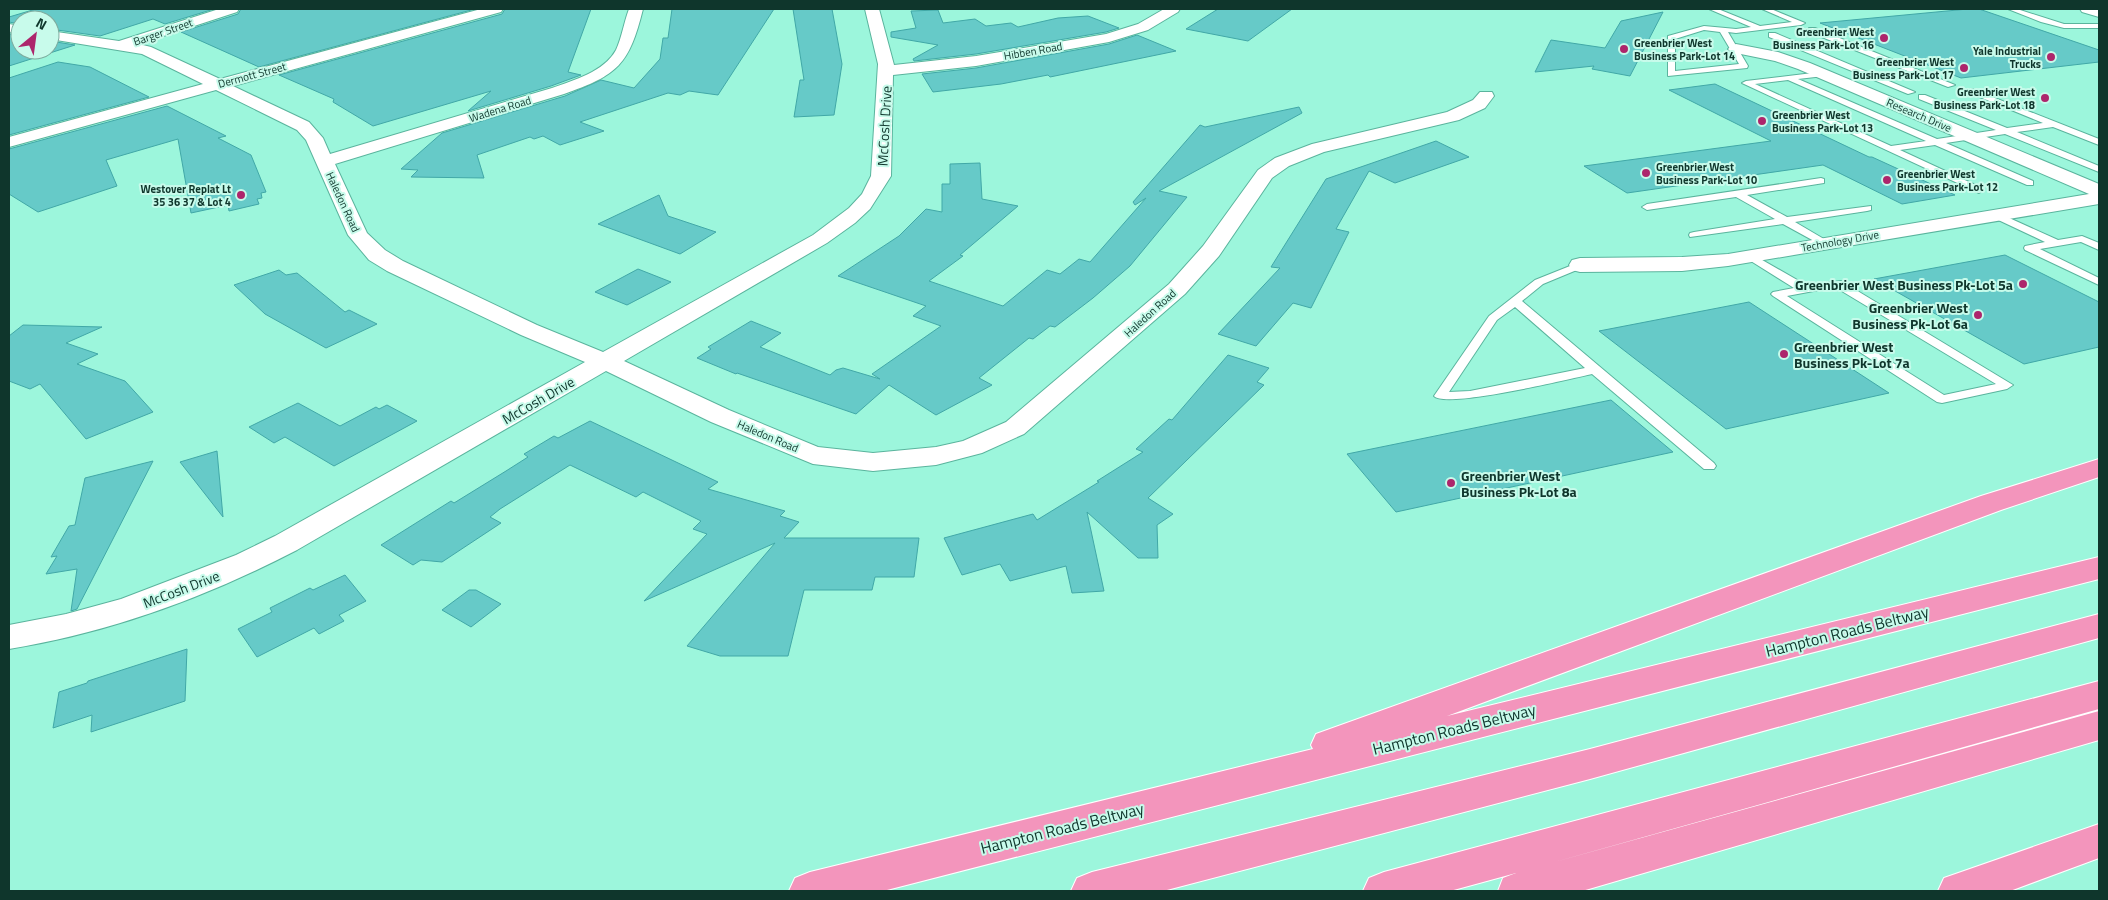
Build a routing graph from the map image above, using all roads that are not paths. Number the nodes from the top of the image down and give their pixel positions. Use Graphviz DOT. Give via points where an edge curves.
graph roads {
  1 [pos="232,9"];
  2 [pos="496,9"];
  3 [pos="636,9"];
  4 [pos="872,9"];
  5 [pos="1173,9"];
  6 [pos="1712,9"];
  7 [pos="1765,9"];
  8 [pos="2010,9"];
  9 [pos="2087,9"];
  10 [pos="2099,13"];
  11 [pos="2099,26"];
  12 [pos="1760,28"];
  13 [pos="1723,30"];
  14 [pos="1812,30"];
  15 [pos="1772,35"];
  16 [pos="60,36"];
  17 [pos="123,45"];
  18 [pos="1736,49"];
  19 [pos="1879,57"];
  20 [pos="1838,62"];
  21 [pos="1804,66"];
  22 [pos="886,71"];
  23 [pos="1821,74"];
  24 [pos="1789,78"];
  25 [pos="218,85"];
  26 [pos="1951,85"];
  27 [pos="1969,91"];
  28 [pos="1911,92"];
  29 [pos="1486,96"];
  30 [pos="1922,97"];
  31 [pos="2054,124"];
  32 [pos="2007,132"];
  33 [pos="1971,137"];
  34 [pos="9,142"];
  35 [pos="1936,142"];
  36 [pos="2099,142"];
  37 [pos="1890,150"];
  38 [pos="325,160"];
  39 [pos="2099,169"];
  40 [pos="1821,181"];
  41 [pos="2030,184"];
  42 [pos="1979,190"];
  43 [pos="2099,191"];
  44 [pos="1737,193"];
  45 [pos="2099,198"];
  46 [pos="1648,207"];
  47 [pos="1867,208"];
  48 [pos="1996,215"];
  49 [pos="1785,220"];
  50 [pos="1694,235"];
  51 [pos="2056,243"];
  52 [pos="1825,244"];
  53 [pos="2099,247"];
  54 [pos="1750,256"];
  55 [pos="1580,265"];
  56 [pos="2099,282"];
  57 [pos="1804,289"];
  58 [pos="1515,301"];
  59 [pos="606,362"];
  60 [pos="1595,370"];
  61 [pos="1709,466"];
  62 [pos="2099,468"];
  63 [pos="2099,568"];
  64 [pos="2099,626"];
  65 [pos="9,637"];
  66 [pos="2099,695"];
  67 [pos="2099,726"];
  68 [pos="1189,796"];
  69 [pos="2099,841"];
  70 [pos="810,891"];
  71 [pos="1092,891"];
  72 [pos="1384,891"];
  73 [pos="1518,891"];
  74 [pos="1959,891"];
  1 -- 17 [label="street, Barger Street"];
  2 -- 25 [label="street, Dermott Street"];
  3 -- 38 [label="street, Wadena Road" via="622,52 613,64 595,76 558,91"];
  4 -- 22 [label="street, McCosh Drive"];
  5 -- 22 [label="street, Hibben Road" via="1143,27 1109,38 976,61"];
  6 -- 12 [label="lane"];
  7 -- 12 [label="lane" via="1801,23"];
  8 -- 11 [label="lane" via="2064,27"];
  9 -- 10 [label="street"];
  12 -- 13 [label="lane"];
  13 -- 18 [label="lane"];
  13 -- 18 [label="lane" via="1704,28 1671,38 1671,74 1744,66"];
  14 -- 19 [label="lane"];
  15 -- 20 [label="lane"];
  16 -- 17 [label="street, Haledon Road"];
  17 -- 25 [label="street, Haledon Road" via="146,50"];
  18 -- 21 [label="street, Research Drive"];
  19 -- 20 [label="lane"];
  19 -- 26 [label="lane"];
  20 -- 21 [label="lane"];
  20 -- 28 [label="lane"];
  21 -- 23 [label="street, Research Drive"];
  22 -- 59 [label="street, McCosh Drive" via="881,176 874,193 862,208 820,239"];
  23 -- 24 [label="lane"];
  23 -- 33 [label="street, Research Drive"];
  24 -- 35 [label="lane"];
  24 -- 37 [label="lane" via="1746,83"];
  25 -- 34 [label="street, Dermott Street"];
  25 -- 38 [label="street, Haledon Road" via="304,126"];
  27 -- 31 [label="lane"];
  29 -- 59 [label="street, Haledon Road" via="1479,104 1453,116 1318,148 1282,162 1265,174 1211,251 1156,309 1029,418 994,440 972,447 936,456 873,462 813,455 720,416"];
  30 -- 32 [label="lane"];
  31 -- 32 [label="lane"];
  31 -- 36 [label="lane"];
  32 -- 33 [label="lane"];
  32 -- 39 [label="lane"];
  33 -- 35 [label="lane"];
  33 -- 43 [label="street, Research Drive"];
  35 -- 37 [label="lane"];
  35 -- 41 [label="lane"];
  37 -- 42 [label="lane"];
  38 -- 59 [label="street, Haledon Road" via="358,235 377,255 530,330"];
  40 -- 44 [label="lane"];
  44 -- 46 [label="lane"];
  44 -- 49 [label="lane"];
  45 -- 48 [label="street, Technology Drive"];
  47 -- 49 [label="lane"];
  48 -- 51 [label="lane"];
  48 -- 52 [label="street, Technology Drive"];
  49 -- 50 [label="lane"];
  49 -- 52 [label="lane"];
  51 -- 53 [label="lane" via="2082,239"];
  51 -- 56 [label="lane" via="2029,248"];
  52 -- 54 [label="street, Technology Drive"];
  54 -- 55 [label="street, Technology Drive" via="1682,264"];
  54 -- 57 [label="lane"];
  55 -- 58 [label="lane" via="1539,282"];
  57 -- 57 [label="lane" via="1777,294 1942,399 2007,385 1836,284"];
  58 -- 60 [label="lane"];
  58 -- 60 [label="lane" via="1493,318 1440,396 1470,395"];
  59 -- 65 [label="street, McCosh Drive" via="247,563 129,609"];
  60 -- 61 [label="lane"];
  62 -- 68 [label="highway" via="1991,503"];
  63 -- 68 [label="highway, Hampton Roads Beltway"];
  64 -- 71 [label="highway" via="1590,764"];
  66 -- 72 [label="highway"];
  67 -- 73 [label="highway"];
  68 -- 70 [label="highway, Hampton Roads Beltway"];
  69 -- 74 [label="highway"];
}
